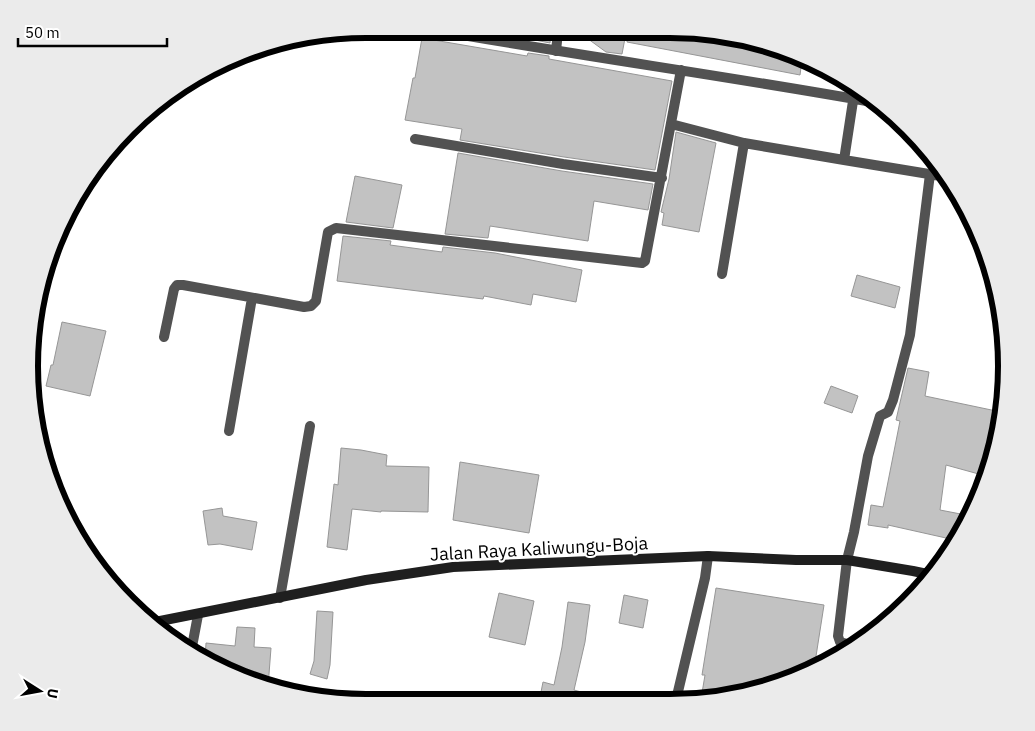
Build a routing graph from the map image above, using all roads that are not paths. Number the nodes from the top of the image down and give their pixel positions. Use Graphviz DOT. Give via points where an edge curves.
graph roads {
  1 [pos="480,38"];
  2 [pos="557,38"];
  3 [pos="556,51"];
  4 [pos="681,70"];
  5 [pos="854,94"];
  6 [pos="671,124"];
  7 [pos="415,138"];
  8 [pos="744,143"];
  9 [pos="844,160"];
  10 [pos="930,174"];
  11 [pos="936,175"];
  12 [pos="662,178"];
  13 [pos="722,274"];
  14 [pos="252,298"];
  15 [pos="164,337"];
  16 [pos="310,426"];
  17 [pos="230,431"];
  18 [pos="708,556"];
  19 [pos="847,560"];
  20 [pos="923,573"];
  21 [pos="280,598"];
  22 [pos="198,615"];
  23 [pos="160,621"];
  24 [pos="844,643"];
  25 [pos="193,645"];
  26 [pos="678,694"];
  1 -- 3 [label="street"];
  2 -- 3 [label="street"];
  3 -- 4 [label="street"];
  4 -- 5 [label="street"];
  4 -- 6 [label="street"];
  5 -- 9 [label="street"];
  6 -- 8 [label="street"];
  6 -- 12 [label="street"];
  7 -- 12 [label="street"];
  8 -- 9 [label="street"];
  8 -- 13 [label="street"];
  9 -- 10 [label="street"];
  10 -- 11 [label="street"];
  10 -- 19 [label="street" via="910,335 893,400 888,412 880,416 868,456"];
  12 -- 14 [label="street" via="642,263 336,228 328,232 316,301 311,306"];
  14 -- 15 [label="street" via="177,285"];
  14 -- 17 [label="street"];
  16 -- 21 [label="street"];
  18 -- 19 [label="main road, Jalan Raya Kaliwungu-Boja"];
  18 -- 21 [label="main road, Jalan Raya Kaliwungu-Boja" via="454,567 366,580"];
  18 -- 26 [label="street"];
  19 -- 20 [label="main road, Jalan Raya Kaliwungu-Boja"];
  19 -- 24 [label="street" via="838,636 840,642"];
  21 -- 22 [label="main road, Jalan Raya Kaliwungu-Boja"];
  22 -- 23 [label="main road, Jalan Raya Kaliwungu-Boja"];
  22 -- 25 [label="street"];
}
